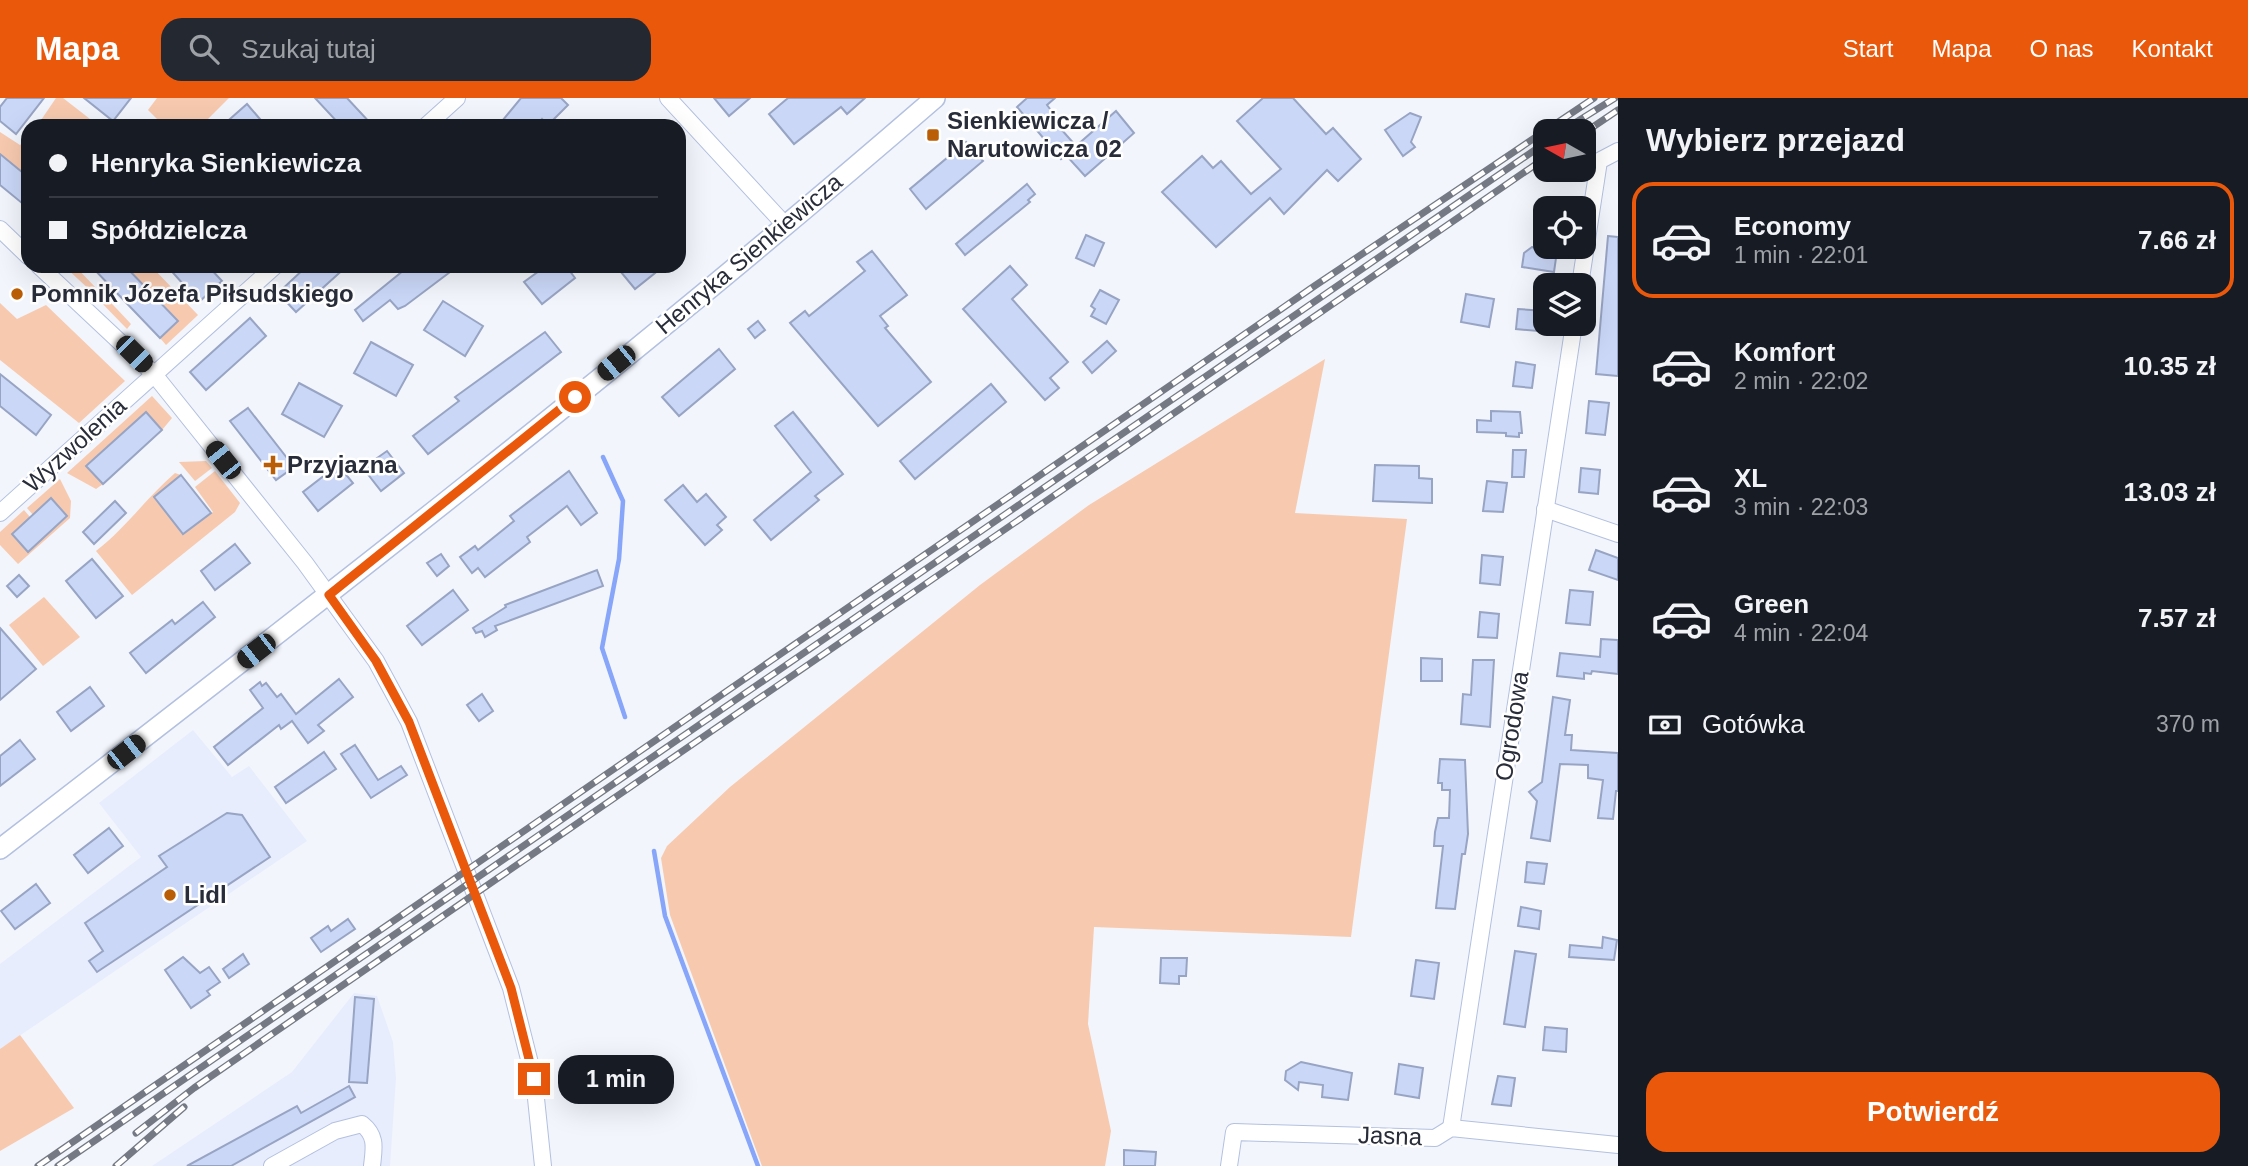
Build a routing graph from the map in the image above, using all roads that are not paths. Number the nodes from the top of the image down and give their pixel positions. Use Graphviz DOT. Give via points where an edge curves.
graph roads {
  1 [pos="457,98"];
  2 [pos="668,98"];
  3 [pos="934,98"];
  4 [pos="434,119"];
  5 [pos="1618,151"];
  6 [pos="786,226"];
  7 [pos="0,229"];
  8 [pos="21,249"];
  9 [pos="46,273"];
  10 [pos="267,273"];
  11 [pos="1582,273"];
  12 [pos="1572,336"];
  13 [pos="153,373"];
  14 [pos="1545,509"];
  15 [pos="0,513"];
  16 [pos="1618,534"];
  17 [pos="329,595"];
  18 [pos="0,849"];
  19 [pos="1451,1128"];
  20 [pos="1618,1145"];
  21 [pos="272,1166"];
  22 [pos="372,1166"];
  23 [pos="543,1166"];
  24 [pos="1229,1166"];
  1 -- 4 [label="street"];
  2 -- 6 [label="street"];
  3 -- 6 [label="street, Henryka Sienkiewicza"];
  5 -- 11 [label="street" via="1599,161"];
  6 -- 17 [label="street, Henryka Sienkiewicza"];
  7 -- 8 [label="street"];
  9 -- 13 [label="street"];
  10 -- 13 [label="street, Wyzwolenia"];
  12 -- 14 [label="street, Ogrodowa"];
  13 -- 15 [label="street, Wyzwolenia"];
  13 -- 17 [label="street"];
  14 -- 16 [label="street"];
  14 -- 19 [label="street, Ogrodowa"];
  17 -- 18 [label="street, Henryka Sienkiewicza"];
  17 -- 23 [label="street" via="376,661 409,722 511,988 534,1079"];
  19 -- 20 [label="street, Jasna"];
  19 -- 24 [label="street, Jasna" via="1435,1138 1234,1132"];
  21 -- 22 [label="street" via="347,1126 362,1124 371,1131 374,1143"];
}
